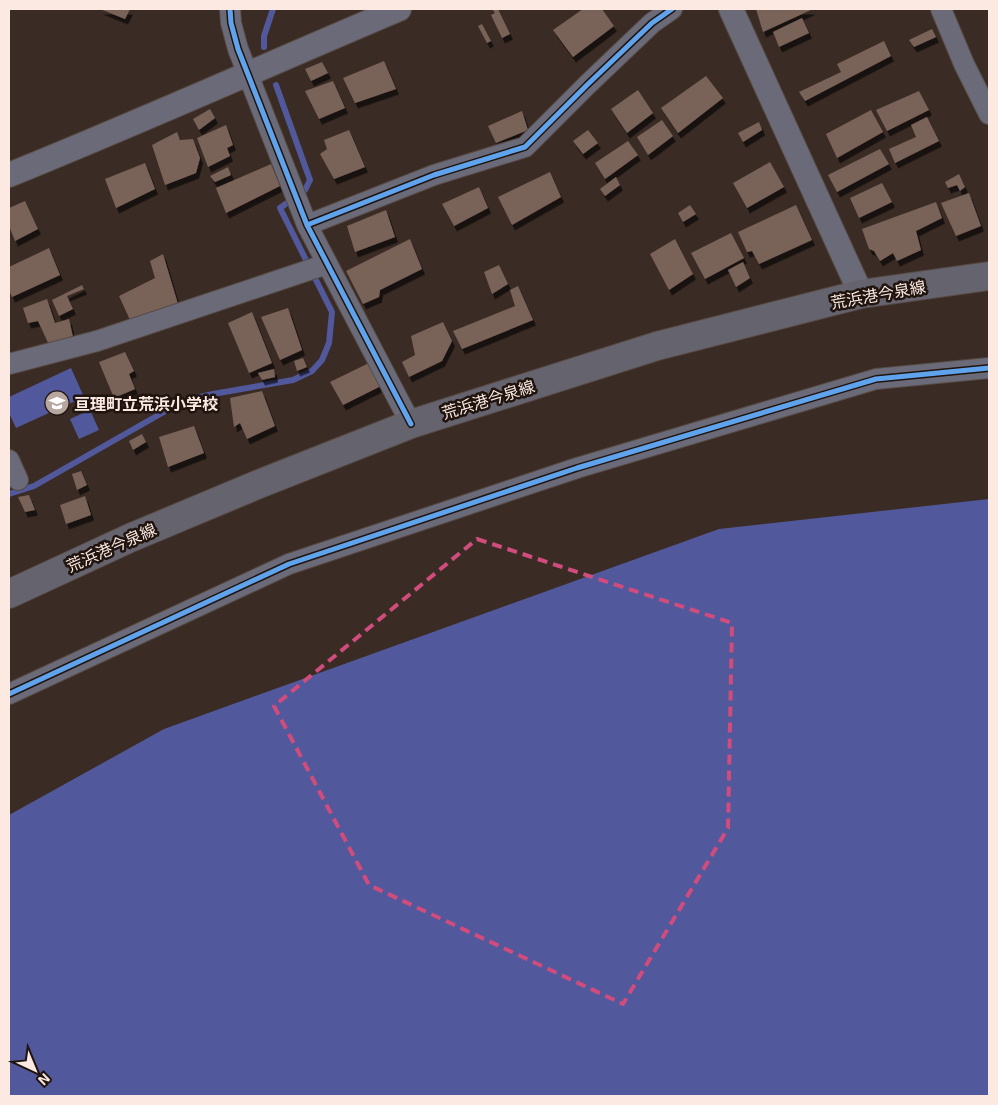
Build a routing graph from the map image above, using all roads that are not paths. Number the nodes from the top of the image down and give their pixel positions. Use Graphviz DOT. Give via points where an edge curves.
graph roads {
  1 [pos="230,9"];
  2 [pos="399,9"];
  3 [pos="672,9"];
  4 [pos="731,9"];
  5 [pos="941,9"];
  6 [pos="248,73"];
  7 [pos="989,114"];
  8 [pos="9,175"];
  9 [pos="307,226"];
  10 [pos="317,268"];
  11 [pos="989,276"];
  12 [pos="861,294"];
  13 [pos="9,364"];
  14 [pos="989,368"];
  15 [pos="411,424"];
  16 [pos="9,460"];
  17 [pos="18,480"];
  18 [pos="9,594"];
  19 [pos="9,694"];
  1 -- 6 [label="street" via="238,49"];
  2 -- 6 [label="street"];
  3 -- 9 [label="street" via="652,22 525,147 434,175"];
  4 -- 12 [label="street"];
  5 -- 7 [label="street"];
  6 -- 8 [label="street"];
  6 -- 9 [label="street"];
  9 -- 10 [label="street"];
  10 -- 13 [label="street" via="97,341"];
  10 -- 15 [label="street"];
  11 -- 12 [label="main road, 荒浜港今泉線"];
  12 -- 15 [label="main road, 荒浜港今泉線" via="657,346"];
  14 -- 19 [label="street" via="876,379 577,468 280,568"];
  15 -- 18 [label="main road, 荒浜港今泉線" via="130,538"];
  16 -- 17 [label="street"];
}
